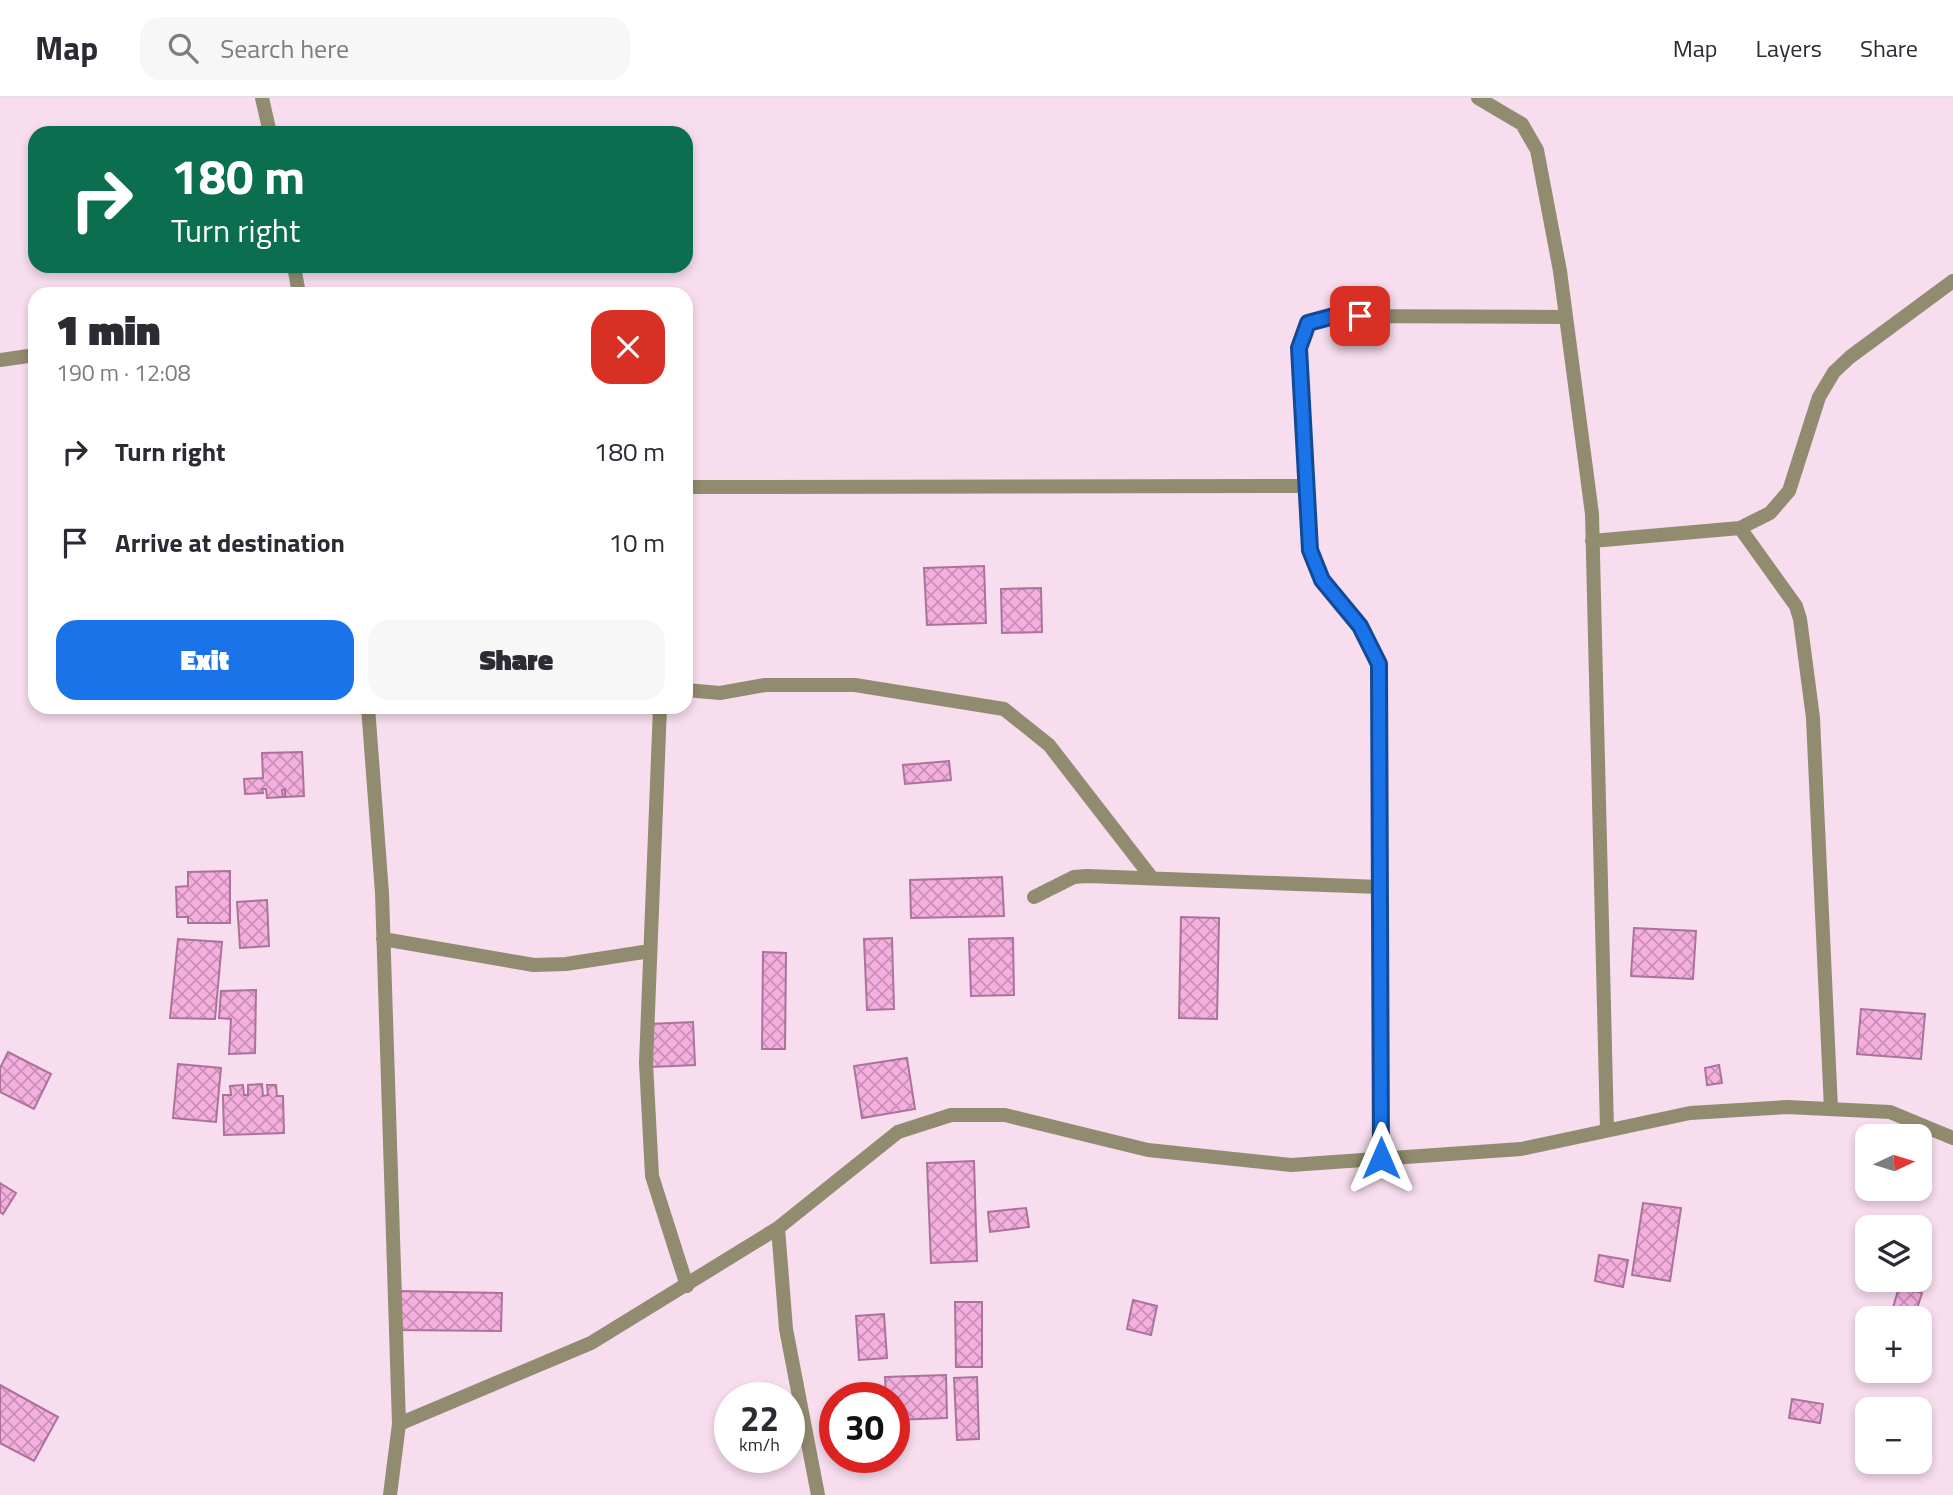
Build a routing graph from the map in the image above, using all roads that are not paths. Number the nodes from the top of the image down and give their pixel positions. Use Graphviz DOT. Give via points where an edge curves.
graph roads {
  1 [pos="262,98"];
  2 [pos="1478,98"];
  3 [pos="268,126"];
  4 [pos="1953,281"];
  5 [pos="1566,317"];
  6 [pos="28,356"];
  7 [pos="0,360"];
  8 [pos="693,486"];
  9 [pos="1307,486"];
  10 [pos="1740,528"];
  11 [pos="1592,541"];
  12 [pos="693,691"];
  13 [pos="368,714"];
  14 [pos="660,714"];
  15 [pos="1153,878"];
  16 [pos="1380,887"];
  17 [pos="1034,897"];
  18 [pos="383,939"];
  19 [pos="650,951"];
  20 [pos="1831,1109"];
  21 [pos="1607,1129"];
  22 [pos="1953,1138"];
  23 [pos="1381,1158"];
  24 [pos="778,1228"];
  25 [pos="687,1286"];
  26 [pos="399,1424"];
  27 [pos="390,1495"];
  28 [pos="818,1495"];
  1 -- 3 [label="street"];
  2 -- 5 [label="street" via="1522,124 1537,150"];
  4 -- 10 [label="street" via="1834,372 1819,397 1789,491 1770,513"];
  5 -- 9 [label="street" via="1334,316 1308,323 1299,348"];
  5 -- 11 [label="street"];
  6 -- 7 [label="street"];
  8 -- 9 [label="street"];
  9 -- 16 [label="street" via="1310,550 1322,580 1360,626 1379,664"];
  10 -- 11 [label="street"];
  10 -- 20 [label="street" via="1796,606 1800,619 1813,718"];
  11 -- 21 [label="street"];
  12 -- 15 [label="street" via="855,685 1004,709 1049,745"];
  13 -- 18 [label="street"];
  14 -- 19 [label="street"];
  15 -- 16 [label="street"];
  15 -- 17 [label="street" via="1074,877"];
  16 -- 23 [label="street"];
  18 -- 19 [label="street" via="534,965"];
  18 -- 26 [label="street"];
  19 -- 25 [label="street" via="646,1063 652,1176"];
  20 -- 21 [label="street" via="1690,1113"];
  20 -- 22 [label="street" via="1890,1112"];
  21 -- 23 [label="street" via="1521,1149"];
  23 -- 24 [label="street" via="1291,1165 1148,1150 1006,1115 951,1115 898,1132"];
  24 -- 25 [label="street"];
  24 -- 28 [label="street" via="786,1329"];
  25 -- 26 [label="street" via="591,1343"];
  26 -- 27 [label="street"];
}
